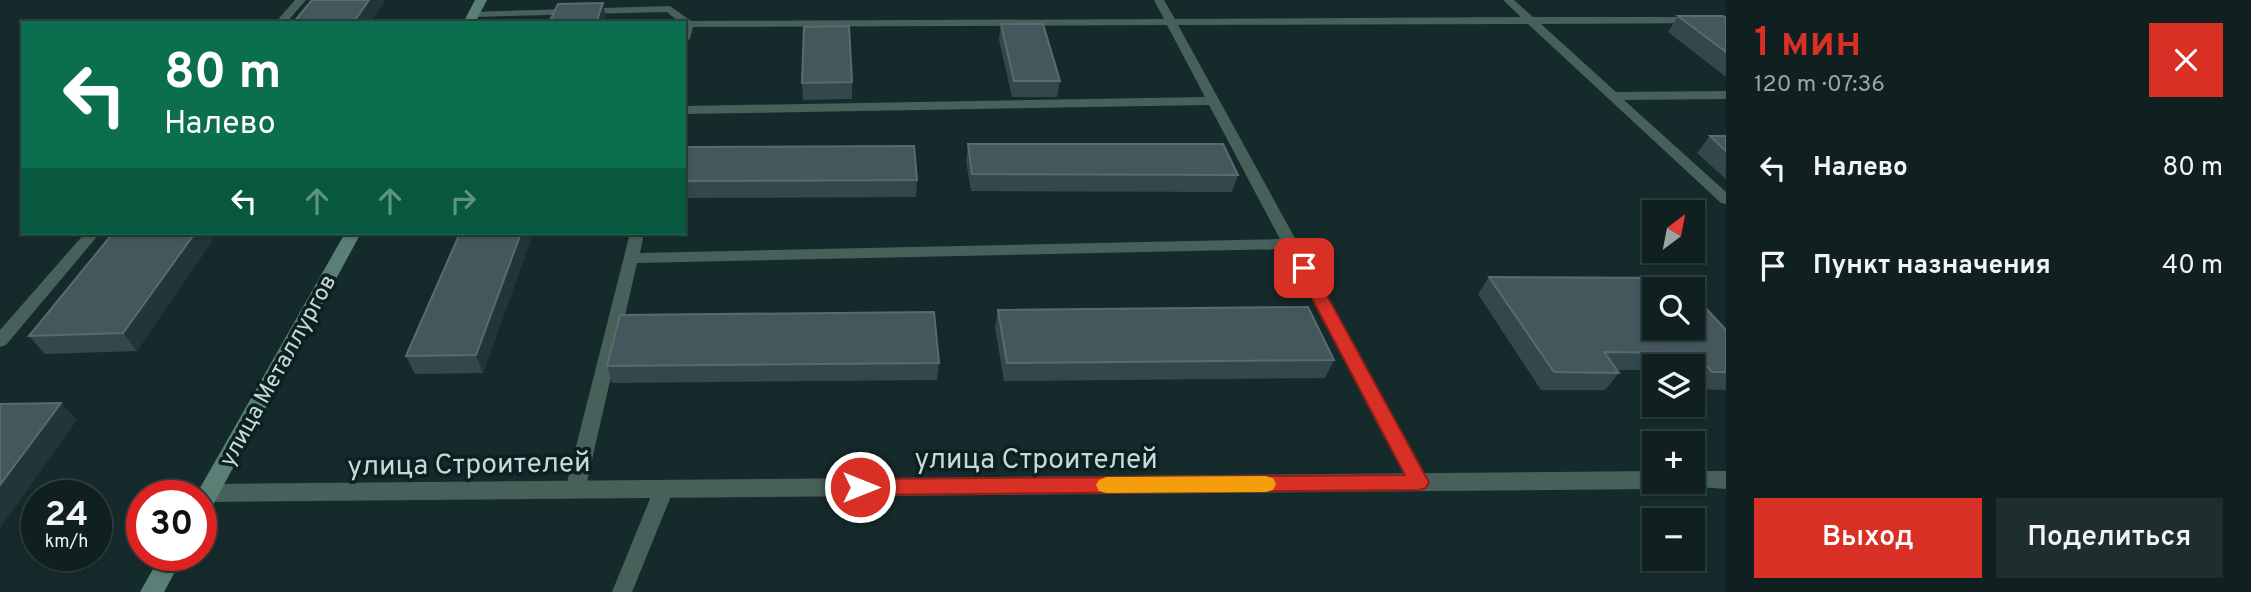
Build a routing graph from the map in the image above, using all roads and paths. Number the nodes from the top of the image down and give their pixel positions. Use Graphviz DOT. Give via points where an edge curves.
graph roads {
  1 [pos="301,0"];
  2 [pos="481,0"];
  3 [pos="1159,0"];
  4 [pos="1508,0"];
  5 [pos="471,18"];
  6 [pos="1726,20"];
  7 [pos="282,21"];
  8 [pos="684,21"];
  9 [pos="1532,22"];
  10 [pos="688,24"];
  11 [pos="1173,24"];
  12 [pos="686,32"];
  13 [pos="1726,95"];
  14 [pos="1613,96"];
  15 [pos="1214,101"];
  16 [pos="686,110"];
  17 [pos="1726,200"];
  18 [pos="91,235"];
  19 [pos="352,235"];
  20 [pos="637,235"];
  21 [pos="1291,244"];
  22 [pos="631,258"];
  23 [pos="0,341"];
  24 [pos="216,480"];
  25 [pos="1642,480"];
  26 [pos="1705,480"];
  27 [pos="1726,480"];
  28 [pos="1419,482"];
  29 [pos="664,489"];
  30 [pos="575,490"];
  31 [pos="217,500"];
  32 [pos="164,571"];
  33 [pos="152,592"];
  34 [pos="622,592"];
  1 -- 7 [label="lane"];
  2 -- 5 [label="main road"];
  3 -- 11 [label="lane"];
  4 -- 9 [label="lane"];
  5 -- 8 [label="lane" via="670,9"];
  6 -- 9 [label="lane"];
  9 -- 11 [label="lane"];
  9 -- 14 [label="lane"];
  10 -- 11 [label="lane"];
  10 -- 12 [label="lane"];
  11 -- 15 [label="lane"];
  13 -- 14 [label="lane"];
  14 -- 17 [label="lane"];
  15 -- 16 [label="lane"];
  15 -- 21 [label="lane"];
  18 -- 23 [label="lane"];
  19 -- 24 [label="main road, улица Металлургов"];
  20 -- 22 [label="lane"];
  21 -- 22 [label="lane"];
  21 -- 28 [label="lane"];
  22 -- 30 [label="lane"];
  25 -- 28 [label="street, улица Строителей"];
  26 -- 27 [label="street"];
  28 -- 29 [label="street, улица Строителей"];
  29 -- 30 [label="street, улица Строителей"];
  29 -- 34 [label="lane"];
  30 -- 31 [label="street, улица Строителей"];
  32 -- 33 [label="main road"];
}
